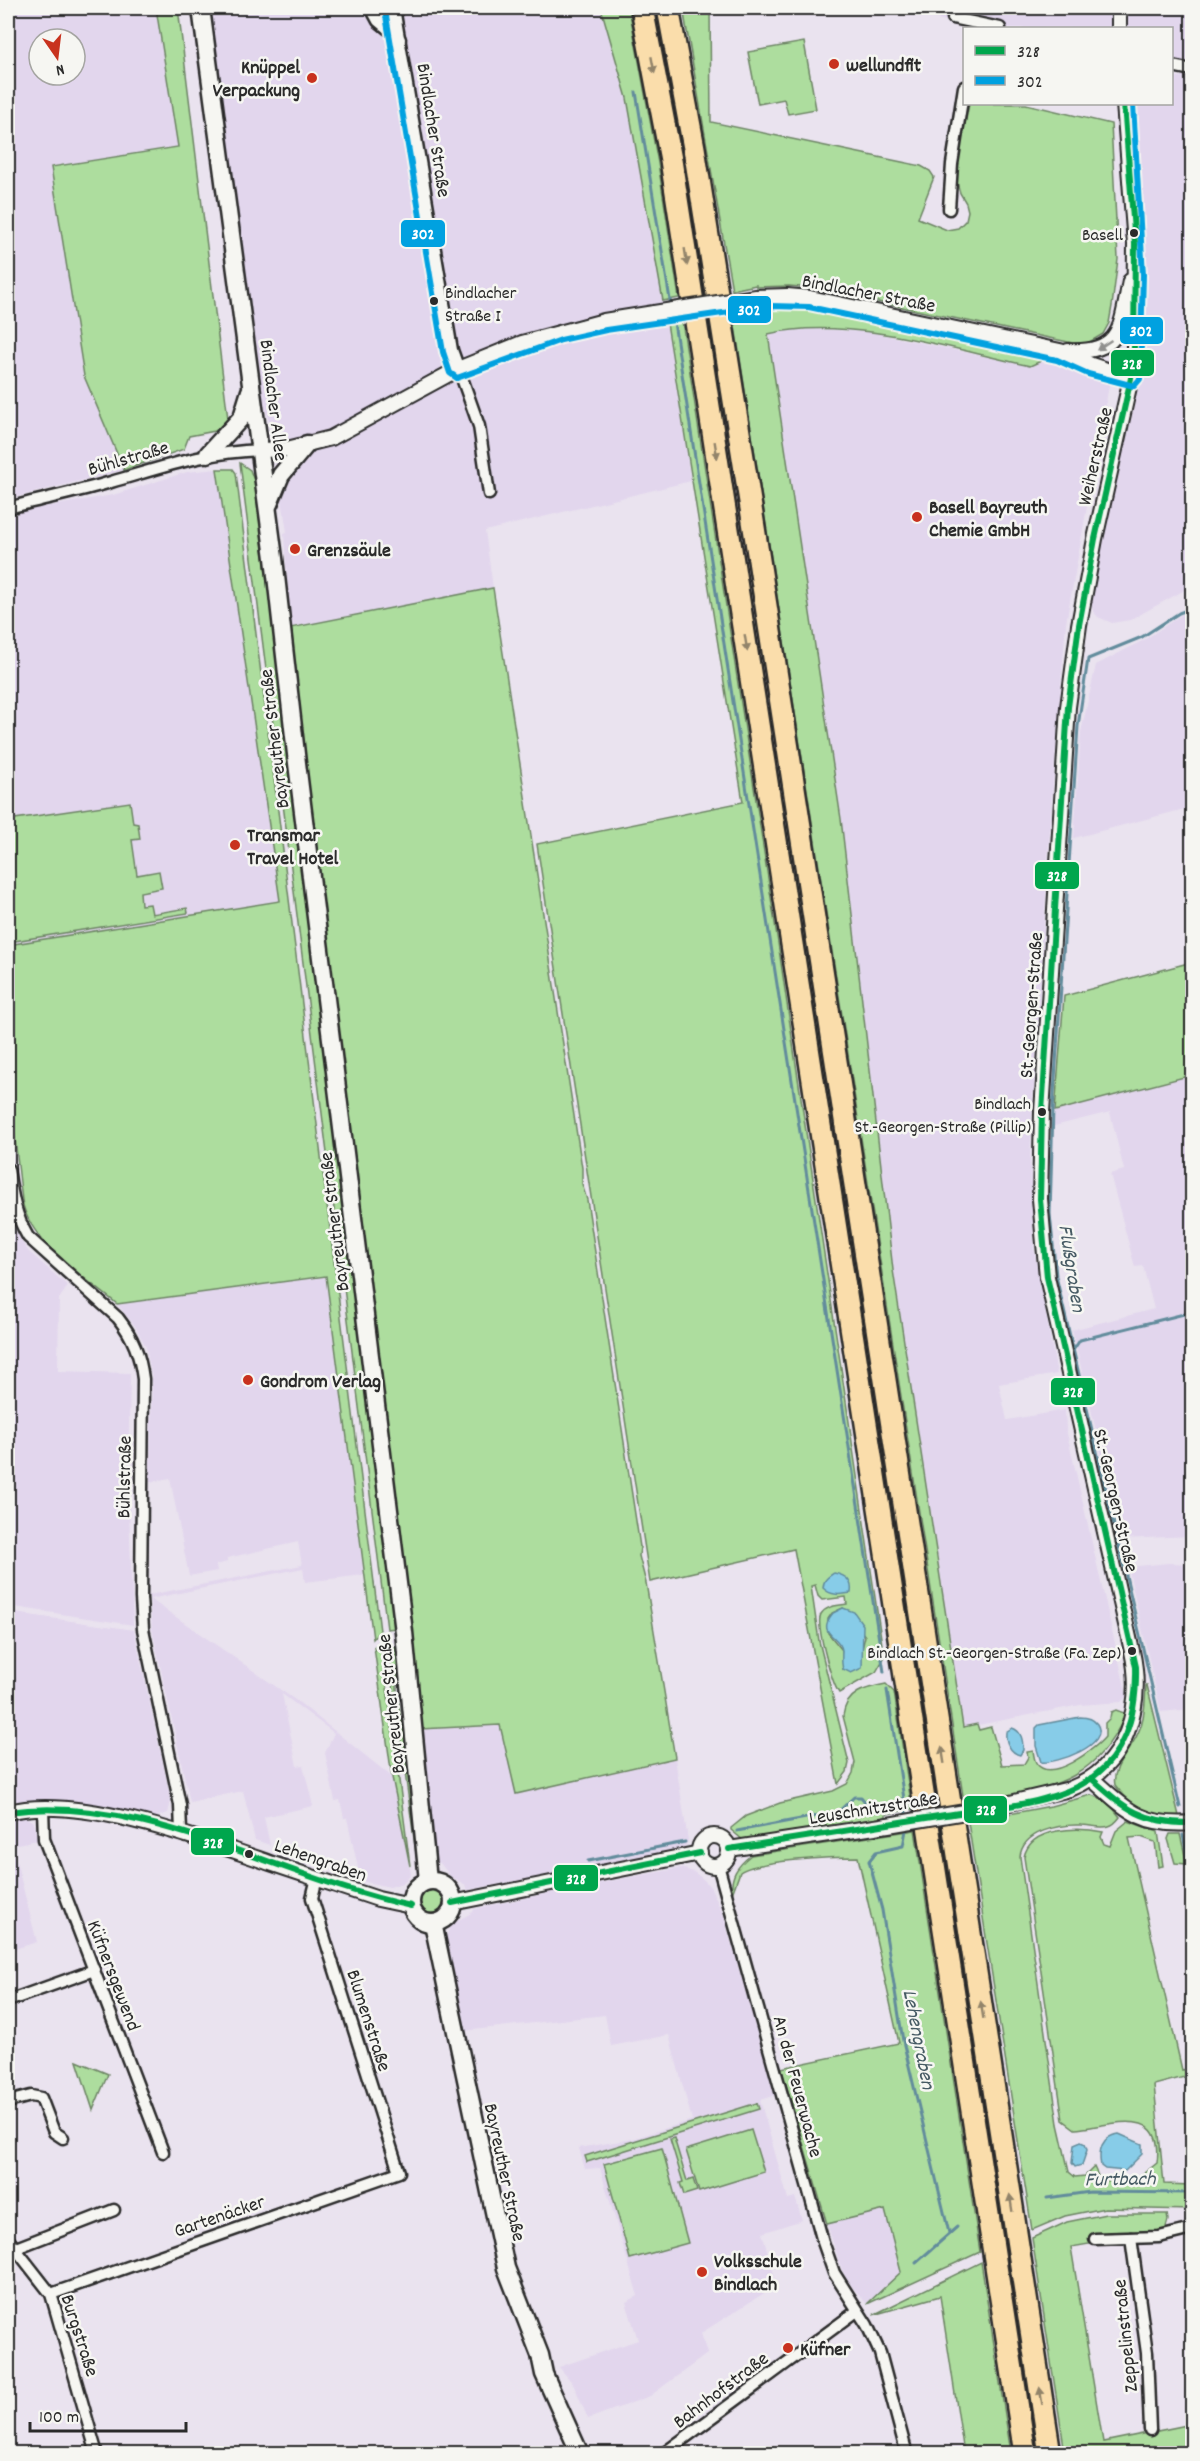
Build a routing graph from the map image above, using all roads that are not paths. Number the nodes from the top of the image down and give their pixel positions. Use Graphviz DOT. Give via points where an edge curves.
graph roads {
  1 [pos="201,8"];
  2 [pos="371,8"];
  3 [pos="394,8"];
  4 [pos="642,8"];
  5 [pos="668,8"];
  6 [pos="1119,8"];
  7 [pos="953,18"];
  8 [pos="975,26"];
  9 [pos="1119,27"];
  10 [pos="400,39"];
  11 [pos="1173,66"];
  12 [pos="1192,70"];
  13 [pos="963,93"];
  14 [pos="1124,105"];
  15 [pos="949,209"];
  16 [pos="1135,253"];
  17 [pos="1060,351"];
  18 [pos="458,369"];
  19 [pos="1131,378"];
  20 [pos="252,384"];
  21 [pos="307,444"];
  22 [pos="261,450"];
  23 [pos="208,454"];
  24 [pos="489,494"];
  25 [pos="8,508"];
  26 [pos="268,508"];
  27 [pos="274,558"];
  28 [pos="1068,707"];
  29 [pos="8,1169"];
  30 [pos="1091,1778"];
  31 [pos="43,1808"];
  32 [pos="8,1812"];
  33 [pos="1192,1823"];
  34 [pos="181,1833"];
  35 [pos="729,1849"];
  36 [pos="700,1853"];
  37 [pos="718,1864"];
  38 [pos="316,1878"];
  39 [pos="428,1881"];
  40 [pos="453,1903"];
  41 [pos="411,1906"];
  42 [pos="433,1923"];
  43 [pos="94,1970"];
  44 [pos="8,2001"];
  45 [pos="8,2102"];
  46 [pos="63,2138"];
  47 [pos="163,2152"];
  48 [pos="399,2172"];
  49 [pos="114,2210"];
  50 [pos="1192,2229"];
  51 [pos="1131,2238"];
  52 [pos="8,2239"];
  53 [pos="1095,2239"];
  54 [pos="16,2248"];
  55 [pos="51,2294"];
  56 [pos="857,2312"];
  57 [pos="540,2355"];
  58 [pos="1150,2430"];
  59 [pos="905,2447"];
  60 [pos="98,2454"];
  61 [pos="580,2454"];
  62 [pos="591,2454"];
  63 [pos="663,2454"];
  64 [pos="1025,2454"];
  65 [pos="1050,2454"];
  1 -- 20 [label="main road, Bindlacher Allee"];
  2 -- 10 [label="street, Bindlacher Straße" via="378,21"];
  3 -- 10 [label="street, Bindlacher Straße"];
  4 -- 64 [label="highway, one-way" via="674,184"];
  65 -- 5 [label="highway, one-way" via="745,473"];
  6 -- 9 [label="street"];
  7 -- 8 [label="street"];
  10 -- 18 [label="street, Bindlacher Straße"];
  11 -- 12 [label="street"];
  13 -- 15 [label="street"];
  14 -- 16 [label="street, Weiherstraße"];
  16 -- 17 [label="street, one-way" via="1118,333 1096,350"];
  16 -- 19 [label="street, Weiherstraße"];
  17 -- 18 [label="street, Bindlacher Straße, bridge" via="838,303 787,296 756,297 559,331"];
  17 -- 19 [label="street, Bindlacher Straße"];
  18 -- 21 [label="street, Bindlacher Straße" via="331,438"];
  18 -- 24 [label="street, Bindlacher Straße" via="479,426"];
  19 -- 28 [label="street, Weiherstraße" via="1095,539"];
  20 -- 22 [label="main road, Bindlacher Allee"];
  20 -- 23 [label="main road" via="242,417"];
  21 -- 22 [label="street, Bindlacher Straße"];
  21 -- 26 [label="main road" via="281,475"];
  22 -- 23 [label="street, Bühlstraße"];
  22 -- 26 [label="main road, Bindlacher Allee"];
  23 -- 25 [label="street, Bühlstraße"];
  26 -- 27 [label="main road, Bindlacher Allee"];
  27 -- 39 [label="main road, Bayreuther Straße" via="405,1637"];
  28 -- 30 [label="street, St.-Georgen-Straße" via="1043,1100 1041,1216 1047,1277 1132,1651 1137,1688 1129,1728 1120,1746"];
  29 -- 34 [label="street, Bühlstraße" via="14,1208 28,1237 118,1318 138,1351 143,1379 143,1629 180,1805"];
  30 -- 33 [label="street" via="1146,1820 1174,1825"];
  30 -- 35 [label="street, Leuschnitzstraße, bridge" via="1050,1795 989,1808"];
  31 -- 32 [label="street, Lehengraben"];
  31 -- 34 [label="street, Lehengraben" via="87,1812"];
  31 -- 43 [label="street, Küfnersgewend" via="44,1839"];
  34 -- 38 [label="street, Lehengraben"];
  35 -- 36 [label="street" via="724,1839 714,1836 703,1841"];
  35 -- 37 [label="street" via="725,1861"];
  36 -- 37 [label="street" via="706,1862"];
  36 -- 40 [label="street"];
  37 -- 56 [label="street, An der Feuerwache" via="824,2241 834,2273"];
  38 -- 41 [label="street, Lehengraben"];
  38 -- 48 [label="street, Blumenstraße" via="312,1898"];
  39 -- 40 [label="main road" via="443,1884"];
  39 -- 41 [label="main road" via="416,1887"];
  40 -- 42 [label="main road" via="444,1918"];
  41 -- 42 [label="main road" via="417,1916"];
  42 -- 57 [label="main road, Bayreuther Straße" via="506,2268"];
  43 -- 44 [label="street"];
  43 -- 47 [label="street, Küfnersgewend"];
  45 -- 46 [label="street" via="31,2096 41,2098 54,2132"];
  48 -- 55 [label="street, Gartenäcker"];
  49 -- 54 [label="street"];
  50 -- 51 [label="street" via="1159,2237"];
  51 -- 53 [label="street"];
  51 -- 58 [label="street, Zeppelinstraße" via="1147,2353"];
  52 -- 54 [label="street, Burgstraße"];
  54 -- 55 [label="street, Burgstraße"];
  55 -- 60 [label="street, Burgstraße"];
  56 -- 59 [label="street, An der Feuerwache" via="880,2353"];
  56 -- 63 [label="street, Bahnhofstraße"];
  57 -- 61 [label="main road, Bayreuther Straße" via="550,2390"];
  57 -- 62 [label="main road, Bayreuther Straße" via="547,2360"];
}
